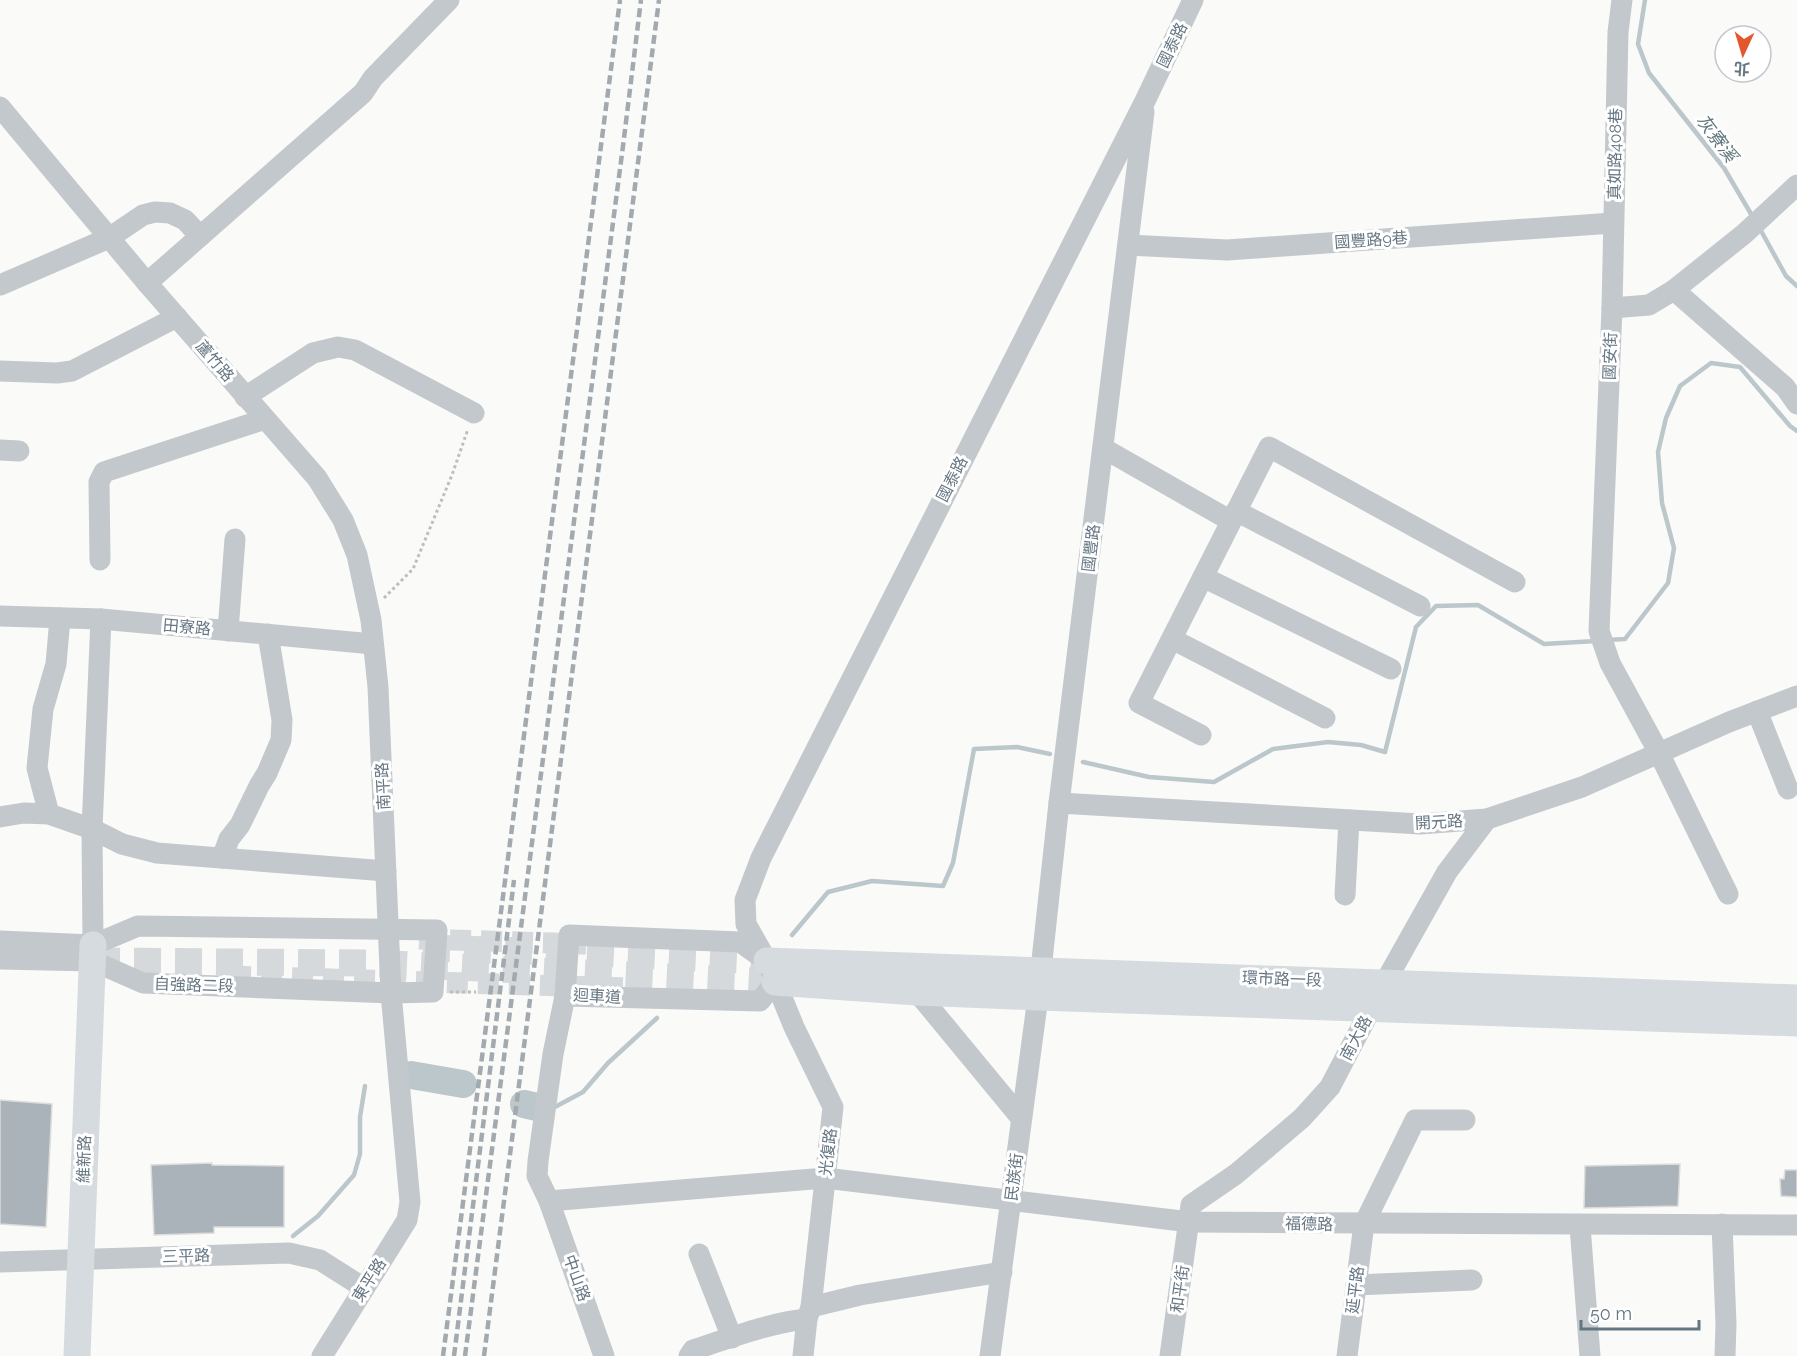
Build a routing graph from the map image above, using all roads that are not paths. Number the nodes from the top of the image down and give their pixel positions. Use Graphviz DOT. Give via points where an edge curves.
graph roads {
  1 [pos="449,0"];
  2 [pos="1193,0"];
  3 [pos="1622,0"];
  4 [pos="1146,99"];
  5 [pos="0,107"];
  6 [pos="1797,185"];
  7 [pos="1613,223"];
  8 [pos="200,236"];
  9 [pos="109,238"];
  10 [pos="1128,245"];
  11 [pos="3,277"];
  12 [pos="147,283"];
  13 [pos="1674,290"];
  14 [pos="1612,308"];
  15 [pos="177,317"];
  16 [pos="0,371"];
  17 [pos="246,397"];
  18 [pos="1797,404"];
  19 [pos="474,413"];
  20 [pos="265,419"];
  21 [pos="1103,448"];
  22 [pos="1234,516"];
  23 [pos="235,539"];
  24 [pos="100,560"];
  25 [pos="1203,578"];
  26 [pos="1515,582"];
  27 [pos="1420,606"];
  28 [pos="0,616"];
  29 [pos="60,618"];
  30 [pos="101,619"];
  31 [pos="228,631"];
  32 [pos="268,634"];
  33 [pos="1172,639"];
  34 [pos="373,644"];
  35 [pos="1391,669"];
  36 [pos="1797,696"];
  37 [pos="1756,711"];
  38 [pos="1325,718"];
  39 [pos="1202,735"];
  40 [pos="1659,753"];
  41 [pos="1788,789"];
  42 [pos="1059,803"];
  43 [pos="49,814"];
  44 [pos="0,817"];
  45 [pos="1487,819"];
  46 [pos="1349,820"];
  47 [pos="92,829"];
  48 [pos="222,858"];
  49 [pos="386,871"];
  50 [pos="1728,894"];
  51 [pos="1345,895"];
  52 [pos="389,929"];
  53 [pos="0,941"];
  54 [pos="93,953"];
  55 [pos="0,959"];
  56 [pos="1041,970"];
  57 [pos="771,972"];
  58 [pos="1384,984"];
  59 [pos="916,992"];
  60 [pos="392,993"];
  61 [pos="565,996"];
  62 [pos="1038,997"];
  63 [pos="1797,998"];
  64 [pos="1556,1002"];
  65 [pos="1372,1009"];
  66 [pos="1797,1023"];
  67 [pos="1021,1118"];
  68 [pos="1465,1120"];
  69 [pos="825,1178"];
  70 [pos="1012,1200"];
  71 [pos="549,1201"];
  72 [pos="1190,1222"];
  73 [pos="1364,1224"];
  74 [pos="1722,1224"];
  75 [pos="1797,1225"];
  76 [pos="1580,1226"];
  77 [pos="699,1254"];
  78 [pos="80,1261"];
  79 [pos="0,1262"];
  80 [pos="1002,1272"];
  81 [pos="1472,1280"];
  82 [pos="1356,1285"];
  83 [pos="364,1288"];
  84 [pos="809,1313"];
  85 [pos="732,1338"];
  86 [pos="77,1356"];
  87 [pos="322,1356"];
  88 [pos="604,1356"];
  89 [pos="689,1356"];
  90 [pos="803,1356"];
  91 [pos="990,1356"];
  92 [pos="1170,1356"];
  93 [pos="1347,1356"];
  94 [pos="1590,1356"];
  95 [pos="1725,1356"];
  1 -- 8 [label="street" via="363,93"];
  2 -- 4 [label="street, 國泰路"];
  3 -- 7 [label="street, 真如路408巷"];
  4 -- 10 [label="street, 國豐路"];
  4 -- 57 [label="street, 國泰路" via="761,858 745,900 746,924"];
  5 -- 9 [label="street, 蘆竹路"];
  6 -- 13 [label="street, 國安街"];
  7 -- 10 [label="street, 國豐路9巷" via="1227,250"];
  7 -- 14 [label="street, 真如路408巷"];
  8 -- 9 [label="street" via="184,220 170,213 155,212 143,215"];
  8 -- 12 [label="street"];
  9 -- 11 [label="street"];
  9 -- 12 [label="street, 蘆竹路"];
  10 -- 21 [label="street, 國豐路"];
  12 -- 15 [label="street, 蘆竹路"];
  13 -- 14 [label="street, 國安街" via="1649,305"];
  13 -- 18 [label="street" via="1785,387"];
  14 -- 40 [label="street, 國安街" via="1599,631 1610,663"];
  15 -- 16 [label="street" via="72,371"];
  15 -- 17 [label="street, 蘆竹路"];
  17 -- 19 [label="street" via="313,353 338,347 355,350"];
  17 -- 20 [label="street, 蘆竹路"];
  20 -- 24 [label="street" via="104,472 99,482"];
  20 -- 34 [label="street, 蘆竹路" via="317,478 343,520 357,555"];
  21 -- 22 [label="street"];
  21 -- 42 [label="street, 國豐路"];
  22 -- 25 [label="street"];
  22 -- 26 [label="street" via="1269,447"];
  22 -- 27 [label="street"];
  23 -- 31 [label="street"];
  25 -- 33 [label="street"];
  25 -- 35 [label="street"];
  28 -- 29 [label="street, 田寮路"];
  29 -- 30 [label="street, 田寮路"];
  29 -- 43 [label="street" via="56,664 43,709 37,768"];
  30 -- 31 [label="street, 田寮路"];
  30 -- 47 [label="street"];
  31 -- 32 [label="street, 田寮路"];
  32 -- 34 [label="street, 田寮路"];
  32 -- 48 [label="street" via="282,720 281,740"];
  33 -- 38 [label="street"];
  33 -- 39 [label="street" via="1139,703"];
  34 -- 49 [label="street, 南平路"];
  36 -- 37 [label="street, 開元路"];
  37 -- 40 [label="street, 開元路"];
  37 -- 41 [label="street"];
  40 -- 45 [label="street, 開元路" via="1582,787"];
  40 -- 50 [label="street"];
  42 -- 46 [label="street, 開元路"];
  42 -- 56 [label="street, 國豐路"];
  43 -- 44 [label="street"];
  43 -- 47 [label="street"];
  45 -- 46 [label="street, 開元路" via="1420,824"];
  45 -- 58 [label="street, 南大路" via="1447,873"];
  46 -- 51 [label="street"];
  47 -- 48 [label="street" via="157,853"];
  47 -- 54 [label="street"];
  48 -- 49 [label="street"];
  49 -- 52 [label="street, 南平路"];
  52 -- 54 [label="street, 自強路二段" via="138,926"];
  52 -- 60 [label="street, 南平路"];
  52 -- 60 [label="street" via="437,930 433,992"];
  53 -- 54 [label="street, 自強路二段"];
  54 -- 55 [label="street, 自強路二段"];
  54 -- 60 [label="street, 自強路二段" via="144,982"];
  54 -- 78 [label="main road, 維新路"];
  56 -- 57 [label="main road, 環市路一段"];
  56 -- 58 [label="main road, 環市路一段"];
  56 -- 62 [label="street, 國豐路"];
  57 -- 59 [label="main road, 環市路一段"];
  57 -- 61 [label="street, 迴車道" via="760,1001"];
  57 -- 61 [label="street, 迴車道" via="740,942 570,935"];
  57 -- 69 [label="street, 光復路" via="833,1107"];
  58 -- 64 [label="main road, 環市路一段"];
  58 -- 65 [label="street, 南大路"];
  59 -- 62 [label="main road, 環市路一段"];
  59 -- 67 [label="street"];
  60 -- 83 [label="street, 東平路" via="410,1202 407,1220"];
  61 -- 71 [label="street, 中山路" via="537,1176"];
  62 -- 65 [label="main road, 環市路一段"];
  62 -- 67 [label="street, 民族街"];
  63 -- 64 [label="main road, 環市路一段"];
  64 -- 65 [label="main road, 環市路一段"];
  64 -- 66 [label="main road, 環市路一段"];
  65 -- 72 [label="street, 南大路" via="1330,1087 1302,1118 1236,1174 1191,1205"];
  67 -- 70 [label="street, 民族街"];
  68 -- 73 [label="street, 延平路" via="1415,1120"];
  69 -- 70 [label="street, 福德路"];
  69 -- 71 [label="street, 福德路"];
  69 -- 84 [label="street, 光復路"];
  70 -- 72 [label="street, 福德路"];
  70 -- 80 [label="street, 民族街"];
  71 -- 88 [label="street, 中山路"];
  72 -- 73 [label="street, 福德路"];
  72 -- 92 [label="street, 和平街"];
  73 -- 76 [label="street, 福德路"];
  73 -- 82 [label="street, 延平路"];
  74 -- 75 [label="street, 福德路"];
  74 -- 76 [label="street, 福德路"];
  74 -- 95 [label="street"];
  76 -- 94 [label="street"];
  77 -- 85 [label="street"];
  78 -- 79 [label="street, 三平路"];
  78 -- 83 [label="street, 三平路" via="289,1252 320,1260"];
  78 -- 86 [label="main road, 維新路"];
  80 -- 84 [label="street" via="860,1295"];
  80 -- 91 [label="street, 民族街"];
  81 -- 82 [label="street"];
  82 -- 93 [label="street, 延平路"];
  83 -- 87 [label="street, 東平路"];
  84 -- 85 [label="street"];
  84 -- 90 [label="street, 光復路"];
  85 -- 89 [label="street" via="693,1350"];
}
